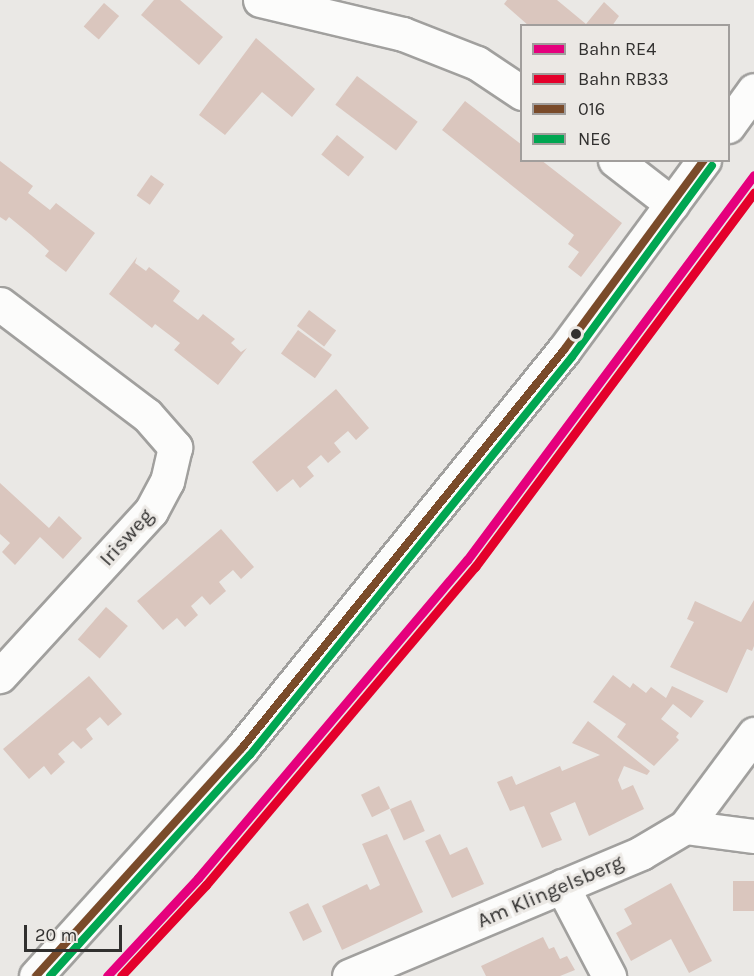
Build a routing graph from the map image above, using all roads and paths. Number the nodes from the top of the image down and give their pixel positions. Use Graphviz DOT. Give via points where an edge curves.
graph roads {
  1 [pos="260,0"];
  2 [pos="328,9"];
  3 [pos="754,90"];
  4 [pos="520,92"];
  5 [pos="730,125"];
  6 [pos="618,162"];
  7 [pos="703,162"];
  8 [pos="672,204"];
  9 [pos="0,304"];
  10 [pos="0,676"];
  11 [pos="754,734"];
  12 [pos="685,827"];
  13 [pos="754,836"];
  14 [pos="562,886"];
  15 [pos="353,975"];
  16 [pos="36,976"];
  17 [pos="609,976"];
  1 -- 2 [label="street"];
  2 -- 4 [label="street" via="477,63"];
  3 -- 5 [label="street"];
  6 -- 8 [label="street"];
  7 -- 8 [label="street"];
  8 -- 16 [label="street" via="564,350 242,748"];
  9 -- 10 [label="street, Irisweg" via="147,415 175,447 167,481 152,511"];
  11 -- 12 [label="street"];
  12 -- 13 [label="street"];
  12 -- 14 [label="street, Am Klingelsberg" via="641,853"];
  14 -- 15 [label="street, Am Klingelsberg"];
  14 -- 17 [label="street"];
}
